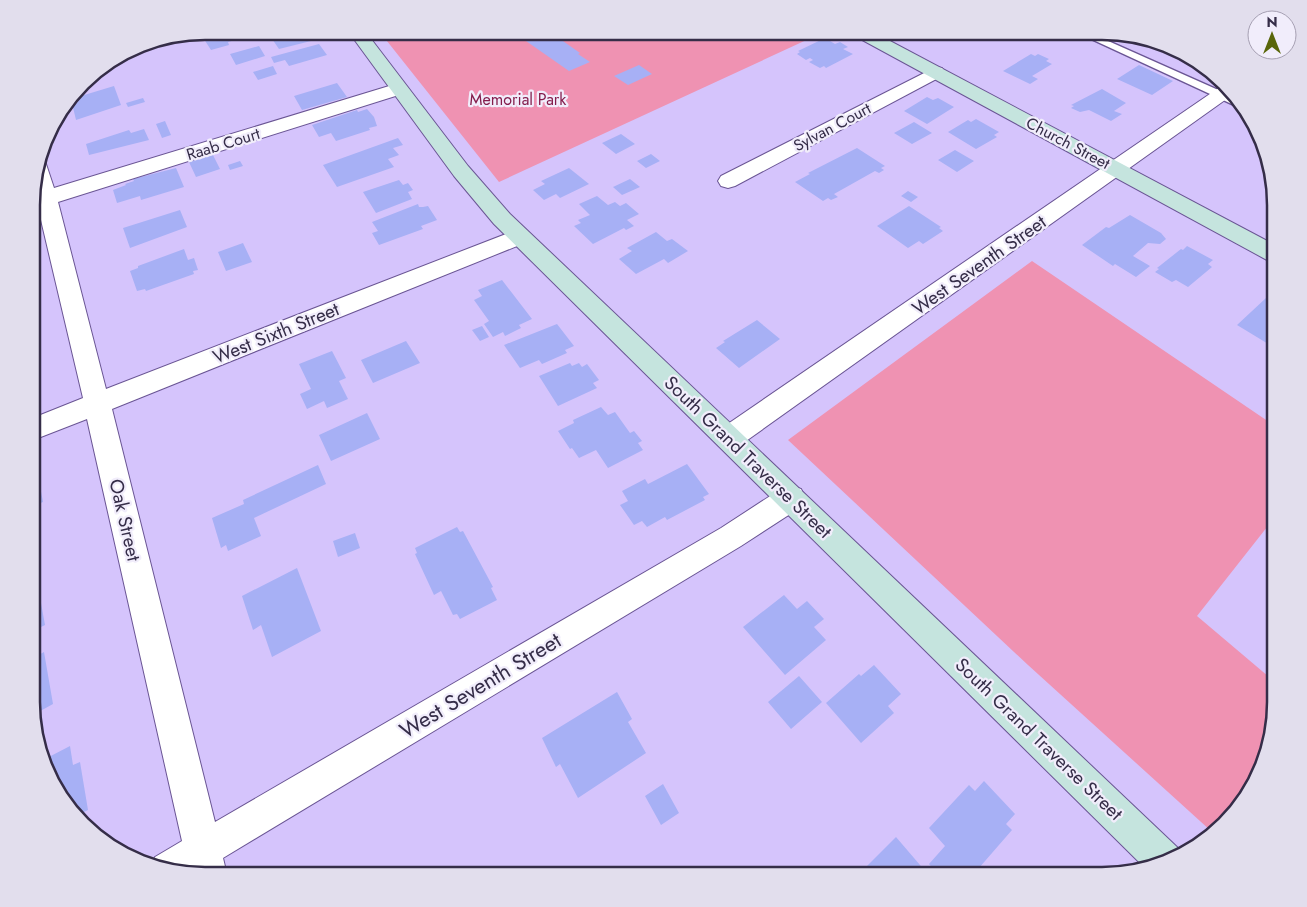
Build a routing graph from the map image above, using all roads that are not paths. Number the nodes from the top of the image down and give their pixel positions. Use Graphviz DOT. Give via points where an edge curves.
graph roads {
  1 [pos="363,40"];
  2 [pos="876,40"];
  3 [pos="1100,40"];
  4 [pos="936,72"];
  5 [pos="400,89"];
  6 [pos="1224,94"];
  7 [pos="1227,97"];
  8 [pos="1116,168"];
  9 [pos="42,180"];
  10 [pos="728,181"];
  11 [pos="46,198"];
  12 [pos="520,237"];
  13 [pos="1267,251"];
  14 [pos="97,404"];
  15 [pos="40,426"];
  16 [pos="729,438"];
  17 [pos="791,498"];
  18 [pos="1160,856"];
  19 [pos="205,863"];
  20 [pos="189,866"];
  1 -- 5 [label="main road, South Grand Traverse Street"];
  2 -- 4 [label="main road, Church Street"];
  3 -- 6 [label="lane"];
  4 -- 8 [label="main road, Church Street"];
  4 -- 10 [label="street, Sylvan Court"];
  5 -- 11 [label="street, Raab Court"];
  5 -- 12 [label="main road, South Grand Traverse Street" via="480,195"];
  7 -- 8 [label="street, West Seventh Street"];
  8 -- 13 [label="main road, Church Street"];
  8 -- 16 [label="street, West Seventh Street"];
  9 -- 11 [label="street, Oak Street"];
  11 -- 14 [label="street, Oak Street"];
  12 -- 14 [label="street, West Sixth Street"];
  12 -- 16 [label="main road, South Grand Traverse Street"];
  14 -- 15 [label="street, West Sixth Street"];
  14 -- 19 [label="street, Oak Street"];
  16 -- 17 [label="main road, South Grand Traverse Street"];
  17 -- 18 [label="main road, South Grand Traverse Street"];
  17 -- 19 [label="street, West Seventh Street"];
  19 -- 20 [label="street, West Seventh Street"];
}
